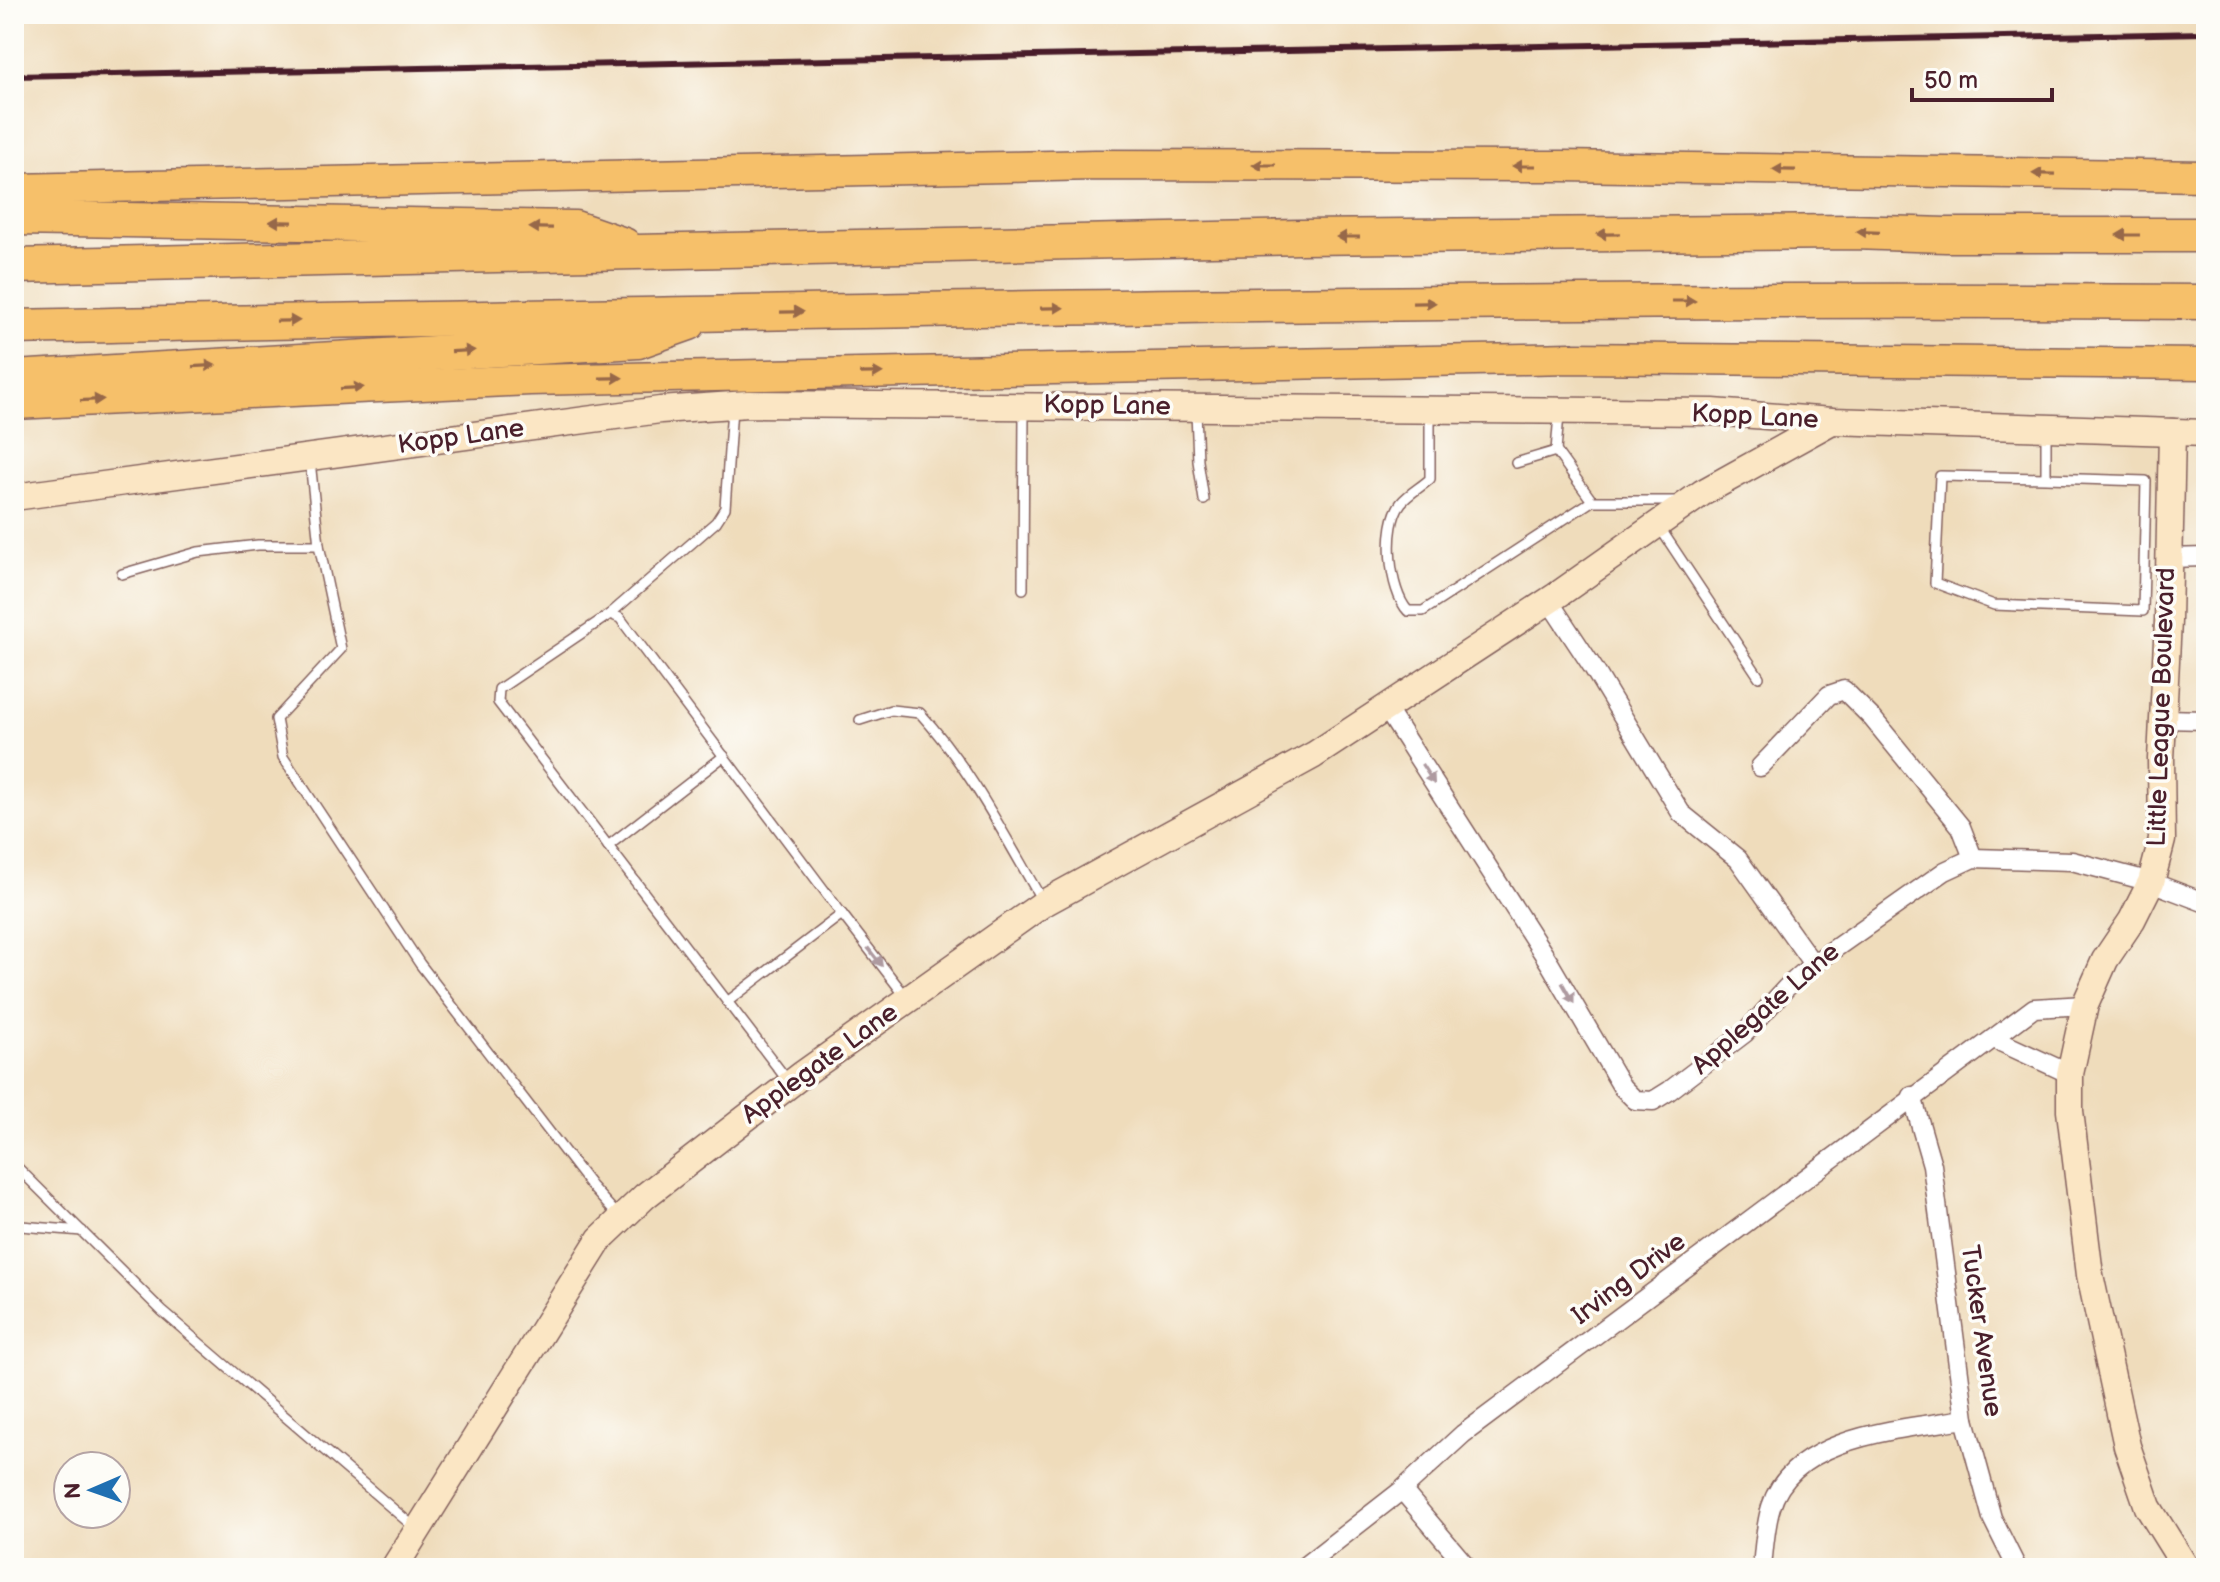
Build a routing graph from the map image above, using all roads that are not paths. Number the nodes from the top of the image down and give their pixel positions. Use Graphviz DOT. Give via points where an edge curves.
graph roads {
  1 [pos="2206,176"];
  2 [pos="14,189"];
  3 [pos="14,218"];
  4 [pos="2206,235"];
  5 [pos="643,252"];
  6 [pos="14,266"];
  7 [pos="2206,302"];
  8 [pos="714,314"];
  9 [pos="14,327"];
  10 [pos="2206,364"];
  11 [pos="14,378"];
  12 [pos="14,404"];
  13 [pos="732,405"];
  14 [pos="1024,405"];
  15 [pos="1196,407"];
  16 [pos="1430,410"];
  17 [pos="1560,411"];
  18 [pos="1832,421"];
  19 [pos="2046,428"];
  20 [pos="2172,432"];
  21 [pos="2206,433"];
  22 [pos="1556,451"];
  23 [pos="309,458"];
  24 [pos="1516,463"];
  25 [pos="2046,478"];
  26 [pos="14,497"];
  27 [pos="1204,500"];
  28 [pos="1592,501"];
  29 [pos="1692,501"];
  30 [pos="1658,525"];
  31 [pos="319,545"];
  32 [pos="2206,557"];
  33 [pos="2168,558"];
  34 [pos="122,574"];
  35 [pos="1023,589"];
  36 [pos="1549,601"];
  37 [pos="610,614"];
  38 [pos="1759,677"];
  39 [pos="1386,708"];
  40 [pos="2163,719"];
  41 [pos="860,720"];
  42 [pos="2206,720"];
  43 [pos="724,756"];
  44 [pos="1760,767"];
  45 [pos="608,846"];
  46 [pos="1973,858"];
  47 [pos="2151,882"];
  48 [pos="1044,903"];
  49 [pos="2206,903"];
  50 [pos="842,914"];
  51 [pos="1813,964"];
  52 [pos="908,1000"];
  53 [pos="727,1002"];
  54 [pos="2085,1005"];
  55 [pos="1994,1039"];
  56 [pos="2070,1074"];
  57 [pos="790,1084"];
  58 [pos="1912,1096"];
  59 [pos="14,1164"];
  60 [pos="621,1219"];
  61 [pos="14,1223"];
  62 [pos="82,1231"];
  63 [pos="1965,1419"];
  64 [pos="1402,1490"];
  65 [pos="418,1530"];
  66 [pos="394,1568"];
  67 [pos="1302,1568"];
  68 [pos="1468,1568"];
  69 [pos="1762,1568"];
  70 [pos="2017,1568"];
  71 [pos="2186,1568"];
  1 -- 2 [label="main road, one-way" via="1095,165"];
  5 -- 3 [label="highway, one-way" via="575,228"];
  4 -- 5 [label="highway, one-way" via="1300,237"];
  5 -- 6 [label="highway"];
  8 -- 7 [label="highway, one-way" via="1850,300"];
  9 -- 8 [label="highway, one-way"];
  11 -- 8 [label="highway, one-way" via="638,341"];
  12 -- 10 [label="main road, one-way" via="530,380 1571,358"];
  13 -- 14 [label="street, Kopp Lane"];
  13 -- 23 [label="street, Kopp Lane"];
  13 -- 37 [label="lane" via="725,508 716,522"];
  14 -- 15 [label="street, Kopp Lane"];
  14 -- 35 [label="lane"];
  15 -- 16 [label="street, Kopp Lane"];
  15 -- 27 [label="lane"];
  16 -- 17 [label="street, Kopp Lane"];
  16 -- 28 [label="lane" via="1430,479 1401,503 1389,548 1400,603 1408,611 1423,611"];
  17 -- 18 [label="street, Kopp Lane" via="1713,412"];
  17 -- 22 [label="lane"];
  18 -- 19 [label="street, Kopp Lane"];
  18 -- 29 [label="street, Applegate Lane"];
  19 -- 20 [label="street, Kopp Lane"];
  19 -- 25 [label="lane"];
  20 -- 21 [label="street, Kopp Lane"];
  20 -- 33 [label="street, Little League Boulevard"];
  22 -- 24 [label="lane"];
  22 -- 28 [label="lane"];
  23 -- 26 [label="street, Kopp Lane"];
  23 -- 31 [label="lane"];
  25 -- 25 [label="lane" via="1940,476 1935,583 1994,605 2143,611 2146,481"];
  28 -- 29 [label="lane"];
  29 -- 30 [label="street, Applegate Lane"];
  30 -- 36 [label="street, Applegate Lane"];
  30 -- 38 [label="lane"];
  31 -- 34 [label="lane" via="198,552"];
  31 -- 60 [label="lane" via="341,649 276,719 283,757 420,964"];
  32 -- 33 [label="street"];
  33 -- 40 [label="street, Little League Boulevard"];
  36 -- 39 [label="street, Applegate Lane"];
  36 -- 51 [label="street" via="1681,813 1738,859"];
  37 -- 43 [label="lane" via="620,618"];
  37 -- 45 [label="lane" via="499,689 498,702"];
  39 -- 48 [label="street, Applegate Lane" via="1314,755"];
  39 -- 51 [label="street, Applegate Lane, one-way" via="1622,1087 1635,1100 1653,1101 1745,1033"];
  40 -- 42 [label="street"];
  40 -- 47 [label="street, Little League Boulevard" via="2162,840"];
  41 -- 48 [label="lane" via="891,710 920,713 944,738 994,813"];
  43 -- 45 [label="lane"];
  43 -- 50 [label="lane"];
  44 -- 46 [label="street" via="1829,695 1844,690 1961,827"];
  45 -- 53 [label="lane"];
  46 -- 47 [label="street, Applegate Lane" via="2072,861"];
  46 -- 51 [label="street, Applegate Lane" via="1945,871"];
  47 -- 49 [label="street, Applegate Lane"];
  47 -- 54 [label="street, Little League Boulevard"];
  48 -- 52 [label="street, Applegate Lane"];
  50 -- 52 [label="lane, one-way"];
  50 -- 53 [label="lane"];
  52 -- 57 [label="street, Applegate Lane"];
  53 -- 57 [label="lane"];
  54 -- 55 [label="street, Irving Drive" via="2034,1008"];
  54 -- 56 [label="street, Little League Boulevard"];
  55 -- 56 [label="street"];
  55 -- 58 [label="street, Irving Drive"];
  56 -- 71 [label="street, Little League Boulevard" via="2090,1275 2127,1446 2148,1507"];
  57 -- 60 [label="street, Applegate Lane"];
  58 -- 63 [label="street, Tucker Avenue" via="1932,1165"];
  58 -- 64 [label="street, Irving Drive" via="1463,1434"];
  59 -- 62 [label="lane"];
  60 -- 65 [label="street, Applegate Lane" via="600,1239"];
  61 -- 62 [label="lane"];
  62 -- 65 [label="lane" via="162,1311"];
  63 -- 69 [label="street" via="1830,1447 1792,1470 1772,1504"];
  63 -- 70 [label="street, Tucker Avenue" via="1992,1518"];
  64 -- 67 [label="street, Irving Drive"];
  64 -- 68 [label="street"];
  65 -- 66 [label="street, Applegate Lane"];
}
